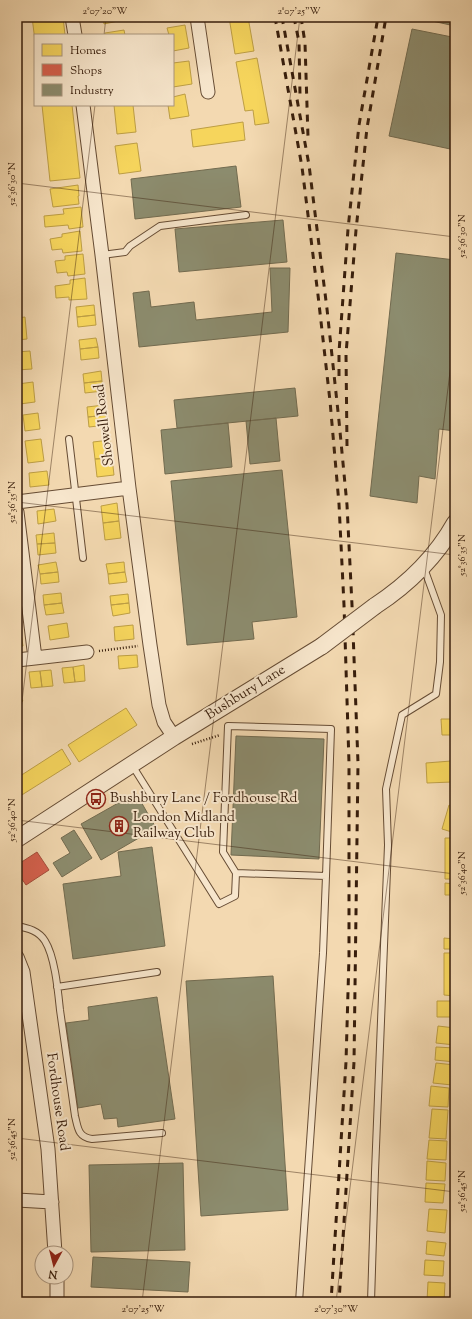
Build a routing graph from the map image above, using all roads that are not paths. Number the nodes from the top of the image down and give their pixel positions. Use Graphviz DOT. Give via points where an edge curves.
graph roads {
  1 [pos="72,17"];
  2 [pos="197,17"];
  3 [pos="74,34"];
  4 [pos="208,92"];
  5 [pos="83,106"];
  6 [pos="246,215"];
  7 [pos="102,255"];
  8 [pos="69,439"];
  9 [pos="129,488"];
  10 [pos="76,495"];
  11 [pos="17,502"];
  12 [pos="17,512"];
  13 [pos="455,523"];
  14 [pos="20,555"];
  15 [pos="83,558"];
  16 [pos="423,566"];
  17 [pos="87,652"];
  18 [pos="35,658"];
  19 [pos="17,660"];
  20 [pos="174,737"];
  21 [pos="132,765"];
  22 [pos="17,839"];
  23 [pos="236,873"];
  24 [pos="326,876"];
  25 [pos="17,926"];
  26 [pos="17,957"];
  27 [pos="157,972"];
  28 [pos="57,987"];
  29 [pos="162,1133"];
  30 [pos="17,1200"];
  31 [pos="52,1202"];
  32 [pos="55,1245"];
  33 [pos="56,1285"];
  34 [pos="57,1302"];
  35 [pos="299,1302"];
  36 [pos="371,1302"];
  1 -- 3 [label="street"];
  2 -- 4 [label="street"];
  5 -- 7 [label="street, Showell Road"];
  6 -- 7 [label="lane" via="160,226 125,252"];
  7 -- 9 [label="street, Showell Road"];
  8 -- 10 [label="lane"];
  9 -- 10 [label="street"];
  9 -- 20 [label="street, Showell Road" via="159,705 164,722"];
  10 -- 11 [label="street"];
  10 -- 15 [label="lane"];
  12 -- 14 [label="street"];
  13 -- 16 [label="street, Bushbury Lane"];
  14 -- 18 [label="street"];
  16 -- 20 [label="street, Bushbury Lane, bridge" via="387,598 322,646"];
  16 -- 36 [label="lane" via="441,614 440,662 436,694 402,715 386,789 388,845"];
  17 -- 18 [label="street"];
  18 -- 19 [label="street"];
  20 -- 21 [label="street, Bushbury Lane"];
  21 -- 22 [label="street, Bushbury Lane"];
  21 -- 23 [label="lane" via="219,904 235,896"];
  23 -- 24 [label="lane"];
  23 -- 24 [label="lane" via="223,852 228,726 331,729"];
  24 -- 35 [label="lane"];
  25 -- 28 [label="lane" via="28,928 45,941"];
  26 -- 31 [label="street, Fordhouse Road" via="22,972 48,1149"];
  27 -- 28 [label="lane"];
  28 -- 29 [label="lane" via="75,1116 82,1135 92,1139"];
  30 -- 31 [label="street"];
  31 -- 32 [label="street, Fordhouse Road"];
  33 -- 34 [label="street"];
}
